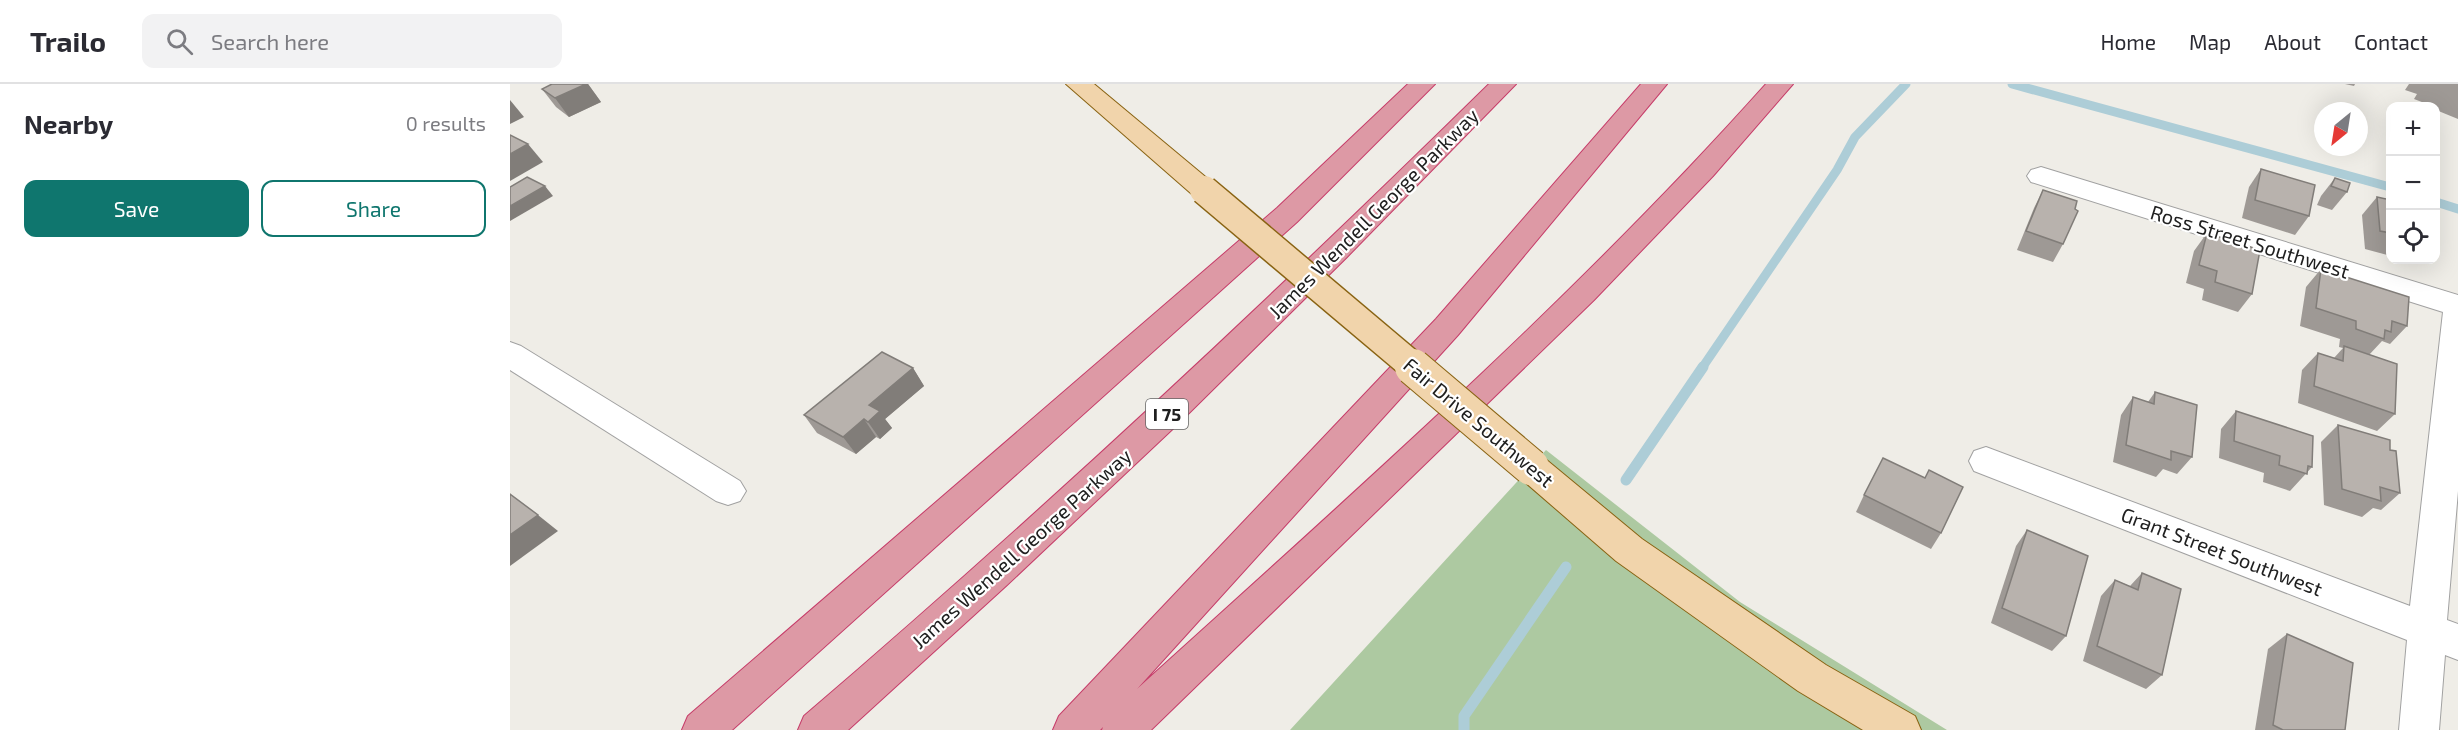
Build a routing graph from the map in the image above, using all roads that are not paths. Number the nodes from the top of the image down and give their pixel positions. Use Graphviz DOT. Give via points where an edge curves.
graph roads {
  1 [pos="1079,84"];
  2 [pos="1422,84"];
  3 [pos="1503,84"];
  4 [pos="1654,84"];
  5 [pos="1780,84"];
  6 [pos="2041,176"];
  7 [pos="2458,306"];
  8 [pos="2458,311"];
  9 [pos="510,354"];
  10 [pos="1986,461"];
  11 [pos="728,491"];
  12 [pos="2442,636"];
  13 [pos="702,730"];
  14 [pos="818,730"];
  15 [pos="1073,730"];
  16 [pos="1122,730"];
  17 [pos="1901,730"];
  18 [pos="2419,730"];
  1 -- 17 [label="main road, Fair Drive Southwest, bridge" via="1629,550 1812,678"];
  2 -- 13 [label="highway" via="1287,215"];
  3 -- 14 [label="highway, James Wendell George Parkway / I 75" via="1190,393"];
  4 -- 15 [label="highway" via="1447,327"];
  5 -- 16 [label="highway" via="1726,147 1569,308"];
  6 -- 7 [label="street, Ross Street Southwest"];
  8 -- 12 [label="street"];
  9 -- 11 [label="street"];
  10 -- 12 [label="street, Grant Street Southwest"];
  12 -- 18 [label="street"];
}
